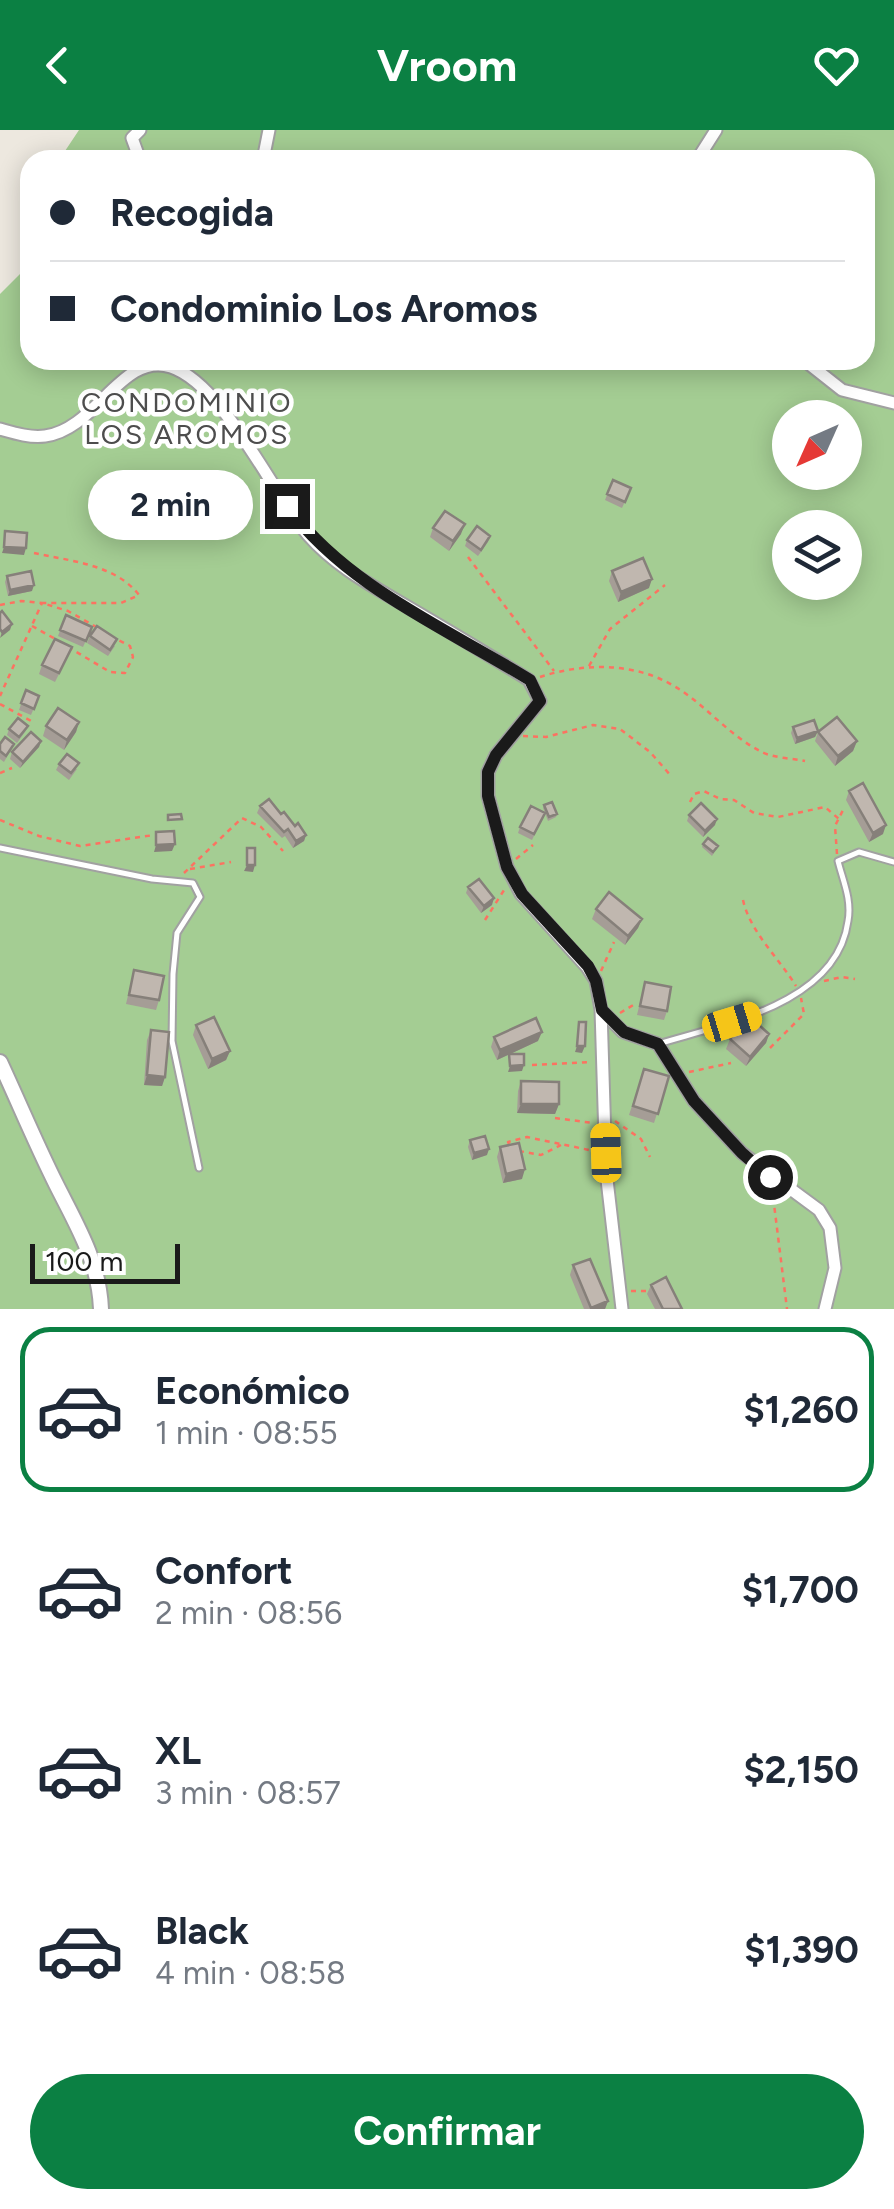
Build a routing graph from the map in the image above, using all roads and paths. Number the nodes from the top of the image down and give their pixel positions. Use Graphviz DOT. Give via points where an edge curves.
graph roads {
  1 [pos="138,370"];
  2 [pos="180,370"];
  3 [pos="817,370"];
  4 [pos="894,404"];
  5 [pos="0,429"];
  6 [pos="34,553"];
  7 [pos="468,557"];
  8 [pos="665,585"];
  9 [pos="42,603"];
  10 [pos="0,605"];
  11 [pos="32,626"];
  12 [pos="100,630"];
  13 [pos="116,639"];
  14 [pos="588,667"];
  15 [pos="555,672"];
  16 [pos="530,680"];
  17 [pos="0,696"];
  18 [pos="0,704"];
  19 [pos="33,722"];
  20 [pos="512,735"];
  21 [pos="805,760"];
  22 [pos="12,768"];
  23 [pos="0,773"];
  24 [pos="672,778"];
  25 [pos="690,802"];
  26 [pos="843,810"];
  27 [pos="838,819"];
  28 [pos="0,820"];
  29 [pos="157,834"];
  30 [pos="534,844"];
  31 [pos="0,848"];
  32 [pos="282,851"];
  33 [pos="838,861"];
  34 [pos="232,862"];
  35 [pos="894,862"];
  36 [pos="188,869"];
  37 [pos="510,872"];
  38 [pos="176,882"];
  39 [pos="744,900"];
  40 [pos="485,920"];
  41 [pos="614,942"];
  42 [pos="856,979"];
  43 [pos="596,981"];
  44 [pos="808,986"];
  45 [pos="799,992"];
  46 [pos="635,1004"];
  47 [pos="606,1015"];
  48 [pos="658,1044"];
  49 [pos="770,1048"];
  50 [pos="603,1061"];
  51 [pos="0,1062"];
  52 [pos="730,1063"];
  53 [pos="532,1064"];
  54 [pos="677,1074"];
  55 [pos="555,1118"];
  56 [pos="605,1121"];
  57 [pos="561,1145"];
  58 [pos="606,1153"];
  59 [pos="650,1157"];
  60 [pos="200,1168"];
  61 [pos="770,1177"];
  62 [pos="620,1291"];
  63 [pos="648,1291"];
  64 [pos="102,1309"];
  65 [pos="622,1309"];
  66 [pos="787,1309"];
  67 [pos="826,1309"];
  1 -- 5 [label="street" via="76,425 46,436"];
  2 -- 16 [label="street" via="207,389 310,536 348,571"];
  3 -- 4 [label="street" via="842,390"];
  6 -- 9 [label="path" via="117,576 139,595 121,603"];
  7 -- 15 [label="path"];
  8 -- 14 [label="path" via="610,629"];
  9 -- 10 [label="path"];
  9 -- 11 [label="path"];
  9 -- 12 [label="path"];
  11 -- 13 [label="path" via="110,672 125,673 133,657 130,646"];
  11 -- 17 [label="path"];
  14 -- 15 [label="path"];
  14 -- 21 [label="path" via="632,669 674,686 764,754"];
  15 -- 16 [label="path"];
  16 -- 20 [label="street" via="540,701"];
  18 -- 19 [label="path"];
  20 -- 24 [label="path" via="546,737 593,725 620,729"];
  20 -- 37 [label="street" via="488,772 488,796"];
  22 -- 23 [label="path"];
  25 -- 27 [label="path" via="704,791 754,813 778,817 826,807"];
  26 -- 27 [label="path"];
  27 -- 33 [label="path"];
  28 -- 29 [label="path" via="80,846"];
  30 -- 37 [label="path"];
  31 -- 38 [label="lane"];
  32 -- 36 [label="path" via="242,818"];
  33 -- 35 [label="lane" via="858,852"];
  33 -- 44 [label="lane" via="848,923 834,957"];
  34 -- 36 [label="path"];
  36 -- 38 [label="path"];
  37 -- 40 [label="path"];
  37 -- 43 [label="street"];
  38 -- 60 [label="lane" via="193,883 200,896 178,933 172,1042"];
  39 -- 45 [label="path" via="747,917"];
  41 -- 43 [label="path"];
  42 -- 44 [label="path"];
  43 -- 47 [label="street"];
  44 -- 45 [label="lane"];
  45 -- 48 [label="lane" via="768,1010"];
  45 -- 49 [label="path" via="804,1014"];
  46 -- 47 [label="path"];
  47 -- 48 [label="street" via="624,1032"];
  47 -- 50 [label="street"];
  48 -- 54 [label="street"];
  50 -- 53 [label="path"];
  50 -- 56 [label="street"];
  51 -- 64 [label="street" via="84,1235"];
  52 -- 54 [label="path"];
  54 -- 61 [label="street" via="694,1101"];
  55 -- 56 [label="path"];
  56 -- 58 [label="street"];
  56 -- 59 [label="path" via="622,1123"];
  57 -- 57 [label="path" via="527,1136 508,1142 541,1156"];
  57 -- 58 [label="path"];
  58 -- 62 [label="street"];
  61 -- 66 [label="path"];
  61 -- 67 [label="street" via="819,1210 830,1228 834,1268"];
  62 -- 63 [label="path"];
  62 -- 65 [label="street"];
}
